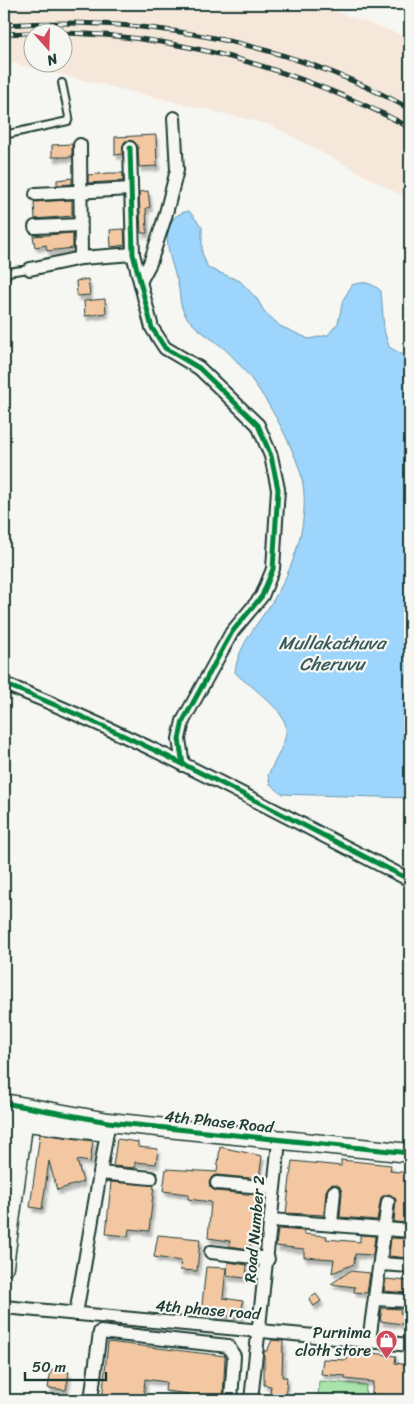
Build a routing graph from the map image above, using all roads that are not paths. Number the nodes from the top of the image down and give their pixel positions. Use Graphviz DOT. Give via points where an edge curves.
graph roads {
  1 [pos="62,83"];
  2 [pos="174,118"];
  3 [pos="4,136"];
  4 [pos="80,145"];
  5 [pos="130,148"];
  6 [pos="131,189"];
  7 [pos="80,192"];
  8 [pos="36,194"];
  9 [pos="80,225"];
  10 [pos="35,227"];
  11 [pos="133,254"];
  12 [pos="81,258"];
  13 [pos="30,269"];
  14 [pos="5,270"];
  15 [pos="141,280"];
  16 [pos="4,282"];
  17 [pos="4,684"];
  18 [pos="183,765"];
  19 [pos="410,880"];
  20 [pos="13,1113"];
  21 [pos="107,1132"];
  22 [pos="4,1149"];
  23 [pos="278,1151"];
  24 [pos="410,1153"];
  25 [pos="410,1164"];
  26 [pos="100,1173"];
  27 [pos="151,1178"];
  28 [pos="218,1183"];
  29 [pos="273,1188"];
  30 [pos="334,1192"];
  31 [pos="388,1202"];
  32 [pos="271,1220"];
  33 [pos="332,1224"];
  34 [pos="385,1228"];
  35 [pos="410,1231"];
  36 [pos="211,1252"];
  37 [pos="268,1259"];
  38 [pos="381,1264"];
  39 [pos="4,1266"];
  40 [pos="410,1266"];
  41 [pos="375,1299"];
  42 [pos="410,1300"];
  43 [pos="4,1307"];
  44 [pos="76,1314"];
  45 [pos="260,1330"];
  46 [pos="369,1341"];
  47 [pos="410,1345"];
  48 [pos="91,1400"];
  49 [pos="231,1400"];
  50 [pos="251,1400"];
  1 -- 3 [label="lane" via="68,121"];
  2 -- 15 [label="street" via="177,170 153,254"];
  4 -- 7 [label="street"];
  5 -- 6 [label="street"];
  6 -- 7 [label="street"];
  6 -- 11 [label="street"];
  7 -- 8 [label="street"];
  7 -- 9 [label="street"];
  9 -- 10 [label="street"];
  9 -- 12 [label="street"];
  11 -- 12 [label="street"];
  11 -- 15 [label="street"];
  12 -- 13 [label="street"];
  13 -- 14 [label="lane"];
  14 -- 16 [label="lane" via="7,277"];
  15 -- 18 [label="street" via="152,328 165,348 199,368 258,425 271,456 278,489 273,569 262,596 232,632 183,721 179,740"];
  17 -- 18 [label="street" via="55,704"];
  18 -- 19 [label="street"];
  20 -- 21 [label="street, 4th Phase Road"];
  20 -- 22 [label="street"];
  20 -- 24 [label="street, 4th Phase Road"];
  20 -- 39 [label="street"];
  21 -- 23 [label="street, 4th Phase Road"];
  21 -- 26 [label="street"];
  23 -- 25 [label="street, 4th Phase Road"];
  23 -- 29 [label="street, Road Number 2"];
  26 -- 27 [label="street"];
  26 -- 44 [label="street"];
  28 -- 29 [label="street"];
  29 -- 32 [label="street, Road Number 2"];
  30 -- 33 [label="street"];
  31 -- 34 [label="street"];
  32 -- 33 [label="street"];
  32 -- 37 [label="street, Road Number 2"];
  33 -- 34 [label="street"];
  34 -- 35 [label="street"];
  34 -- 38 [label="street"];
  36 -- 37 [label="street"];
  37 -- 45 [label="street, Road Number 2"];
  38 -- 40 [label="street"];
  38 -- 41 [label="street"];
  41 -- 42 [label="street"];
  41 -- 46 [label="street"];
  43 -- 44 [label="street, 4th phase road"];
  44 -- 45 [label="street, 4th phase road"];
  45 -- 46 [label="street, 4th phase road"];
  45 -- 50 [label="street, Road Number 2"];
  46 -- 47 [label="street, 4th phase road"];
  48 -- 49 [label="street" via="100,1332 228,1346 234,1356"];
}
